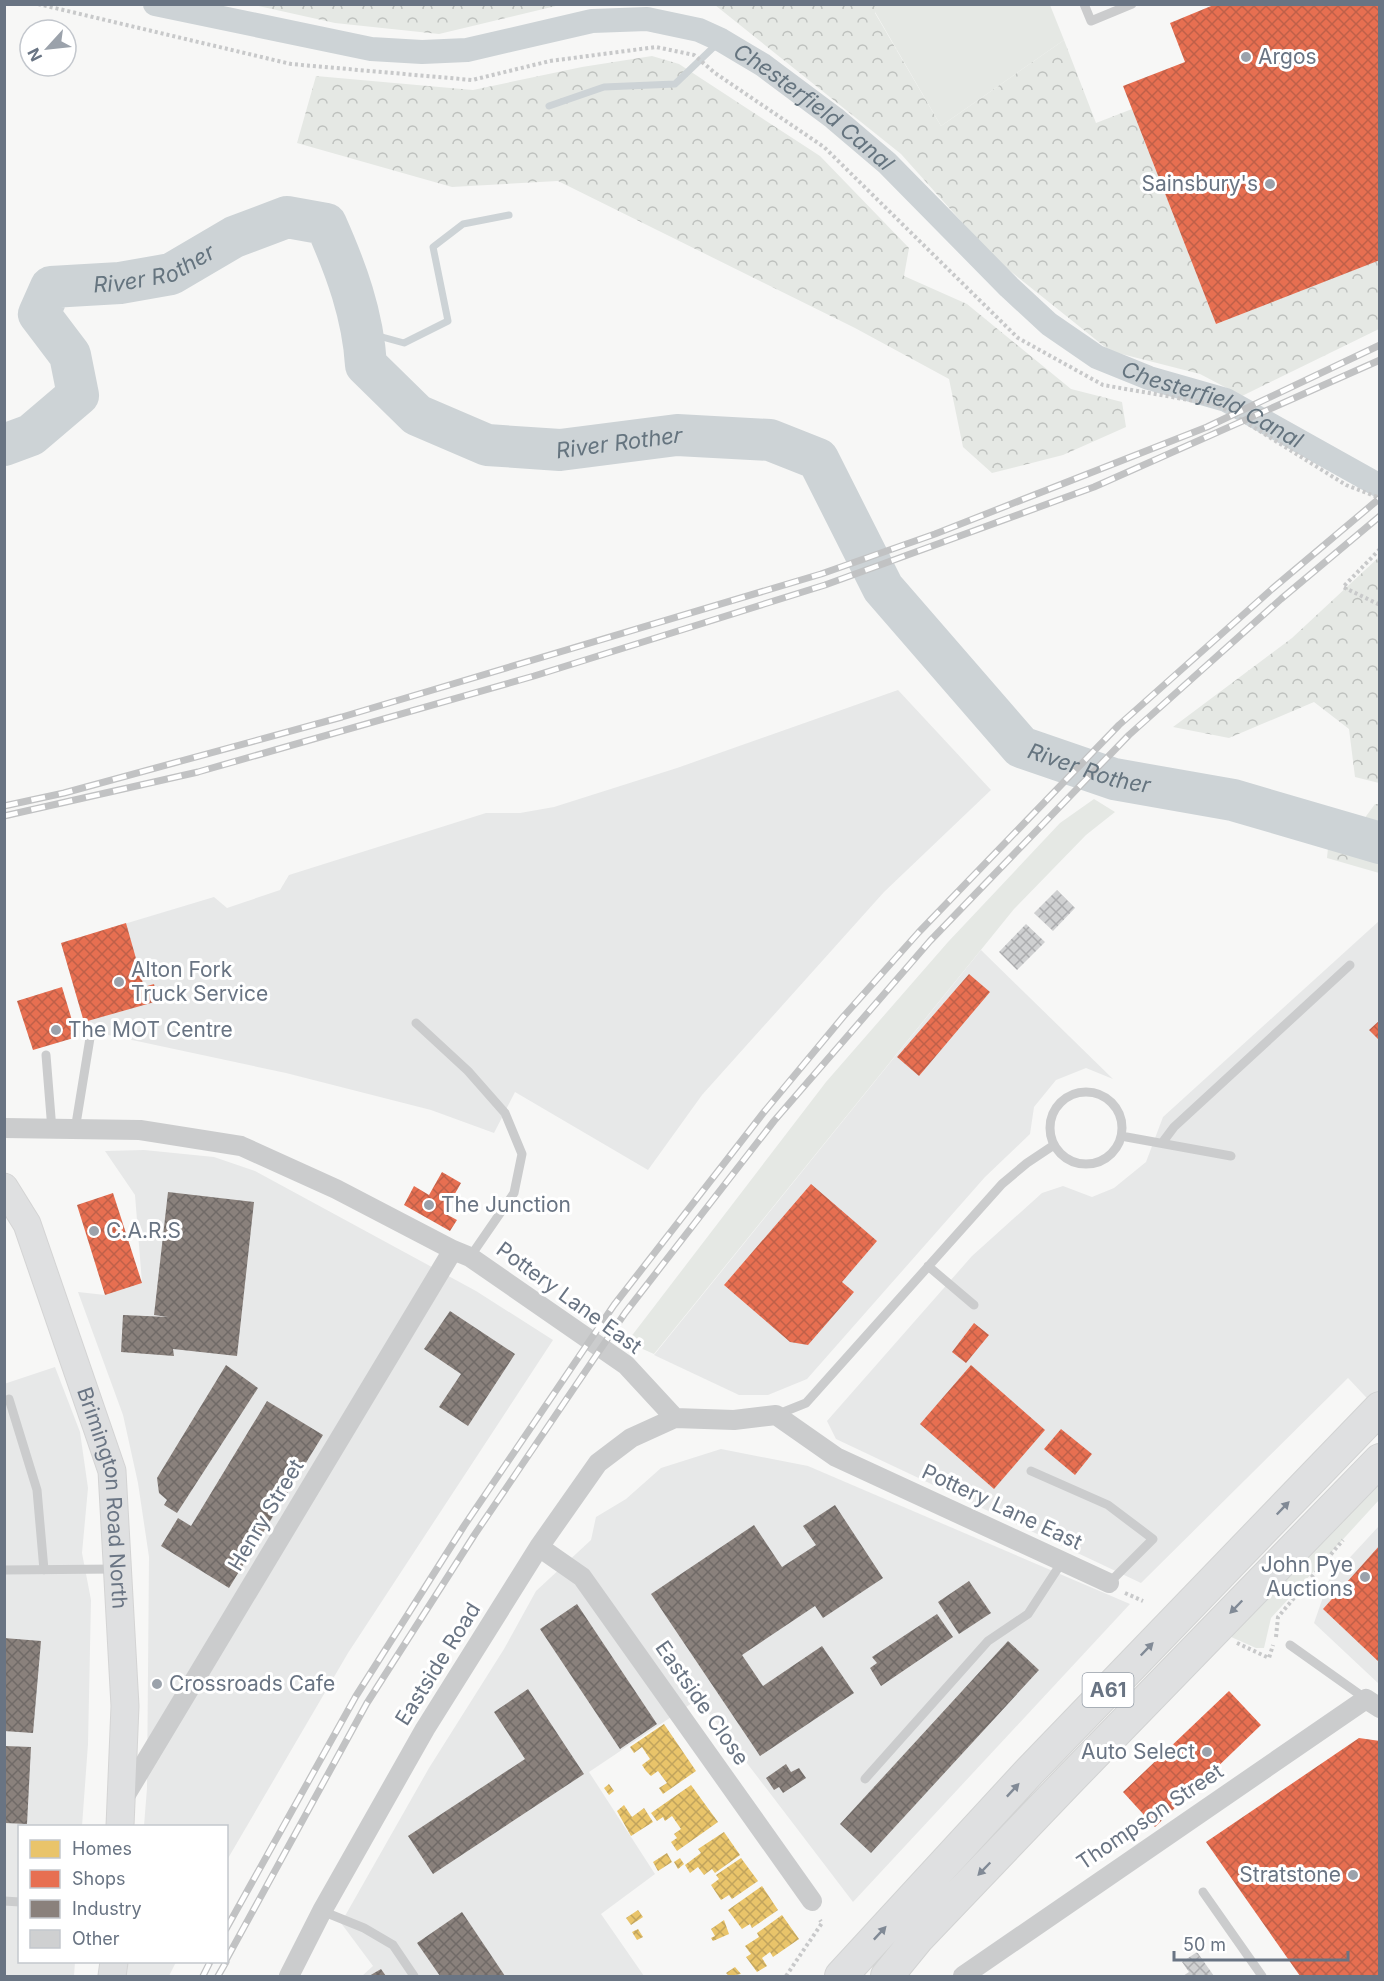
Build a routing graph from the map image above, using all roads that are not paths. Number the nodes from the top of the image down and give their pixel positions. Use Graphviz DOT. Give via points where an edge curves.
graph roads {
  1 [pos="1084,4"];
  2 [pos="1132,4"];
  3 [pos="1350,965"];
  4 [pos="416,1023"];
  5 [pos="90,1038"];
  6 [pos="46,1055"];
  7 [pos="4,1128"];
  8 [pos="52,1130"];
  9 [pos="75,1130"];
  10 [pos="1121,1136"];
  11 [pos="1162,1143"];
  12 [pos="1054,1145"];
  13 [pos="1231,1156"];
  14 [pos="8,1199"];
  15 [pos="461,1254"];
  16 [pos="928,1266"];
  17 [pos="974,1305"];
  18 [pos="9,1399"];
  19 [pos="1380,1408"];
  20 [pos="776,1415"];
  21 [pos="675,1418"];
  22 [pos="1380,1460"];
  23 [pos="1031,1471"];
  24 [pos="539,1547"];
  25 [pos="1062,1562"];
  26 [pos="118,1569"];
  27 [pos="4,1570"];
  28 [pos="44,1570"];
  29 [pos="1109,1583"];
  30 [pos="1290,1645"];
  31 [pos="1373,1704"];
  32 [pos="865,1779"];
  33 [pos="121,1815"];
  34 [pos="1203,1892"];
  35 [pos="812,1901"];
  36 [pos="322,1911"];
  37 [pos="289,1977"];
  38 [pos="414,1977"];
  39 [pos="841,1977"];
  40 [pos="887,1977"];
  41 [pos="963,1977"];
  42 [pos="1262,1977"];
  1 -- 2 [label="lane" via="1090,21"];
  3 -- 11 [label="lane" via="1174,1126"];
  4 -- 15 [label="lane" via="468,1071 504,1113 522,1154 514,1193"];
  5 -- 9 [label="lane"];
  6 -- 8 [label="lane"];
  7 -- 8 [label="street, Pottery Lane East"];
  8 -- 9 [label="street, Pottery Lane East"];
  9 -- 15 [label="street, Pottery Lane East" via="140,1130 241,1146 336,1189"];
  10 -- 11 [label="lane"];
  10 -- 12 [label="lane" via="1114,1150 1094,1163 1075,1163"];
  10 -- 12 [label="lane" via="1119,1116 1110,1102 1087,1092 1074,1094 1054,1110 1050,1135"];
  11 -- 13 [label="lane"];
  12 -- 16 [label="lane" via="1002,1184"];
  14 -- 26 [label="main road, Brimington Road North" via="27,1224 112,1471"];
  15 -- 21 [label="street, Pottery Lane East" via="626,1365"];
  15 -- 33 [label="street, Henry Street"];
  16 -- 17 [label="lane"];
  16 -- 20 [label="lane" via="806,1403"];
  18 -- 28 [label="lane" via="37,1490"];
  39 -- 19 [label="highway, A61, one-way" via="1029,1772"];
  20 -- 21 [label="street" via="734,1420"];
  20 -- 25 [label="street, Pottery Lane East" via="836,1456"];
  21 -- 24 [label="street, Eastside Road" via="630,1438 598,1463"];
  22 -- 40 [label="highway, A61, one-way" via="1037,1813 918,1938"];
  23 -- 29 [label="lane" via="1108,1505 1153,1539"];
  24 -- 35 [label="street, Eastside Close" via="582,1576"];
  24 -- 36 [label="street, Eastside Road" via="425,1729"];
  25 -- 29 [label="street, Pottery Lane East"];
  25 -- 32 [label="lane" via="1028,1614 988,1641"];
  26 -- 28 [label="lane"];
  26 -- 33 [label="main road, Brimington Road North" via="125,1706"];
  27 -- 28 [label="lane"];
  30 -- 31 [label="lane"];
  31 -- 41 [label="street, Thompson Street"];
  34 -- 42 [label="lane"];
  36 -- 37 [label="street, Eastside Road"];
  36 -- 38 [label="lane" via="364,1928 393,1946"];
}
